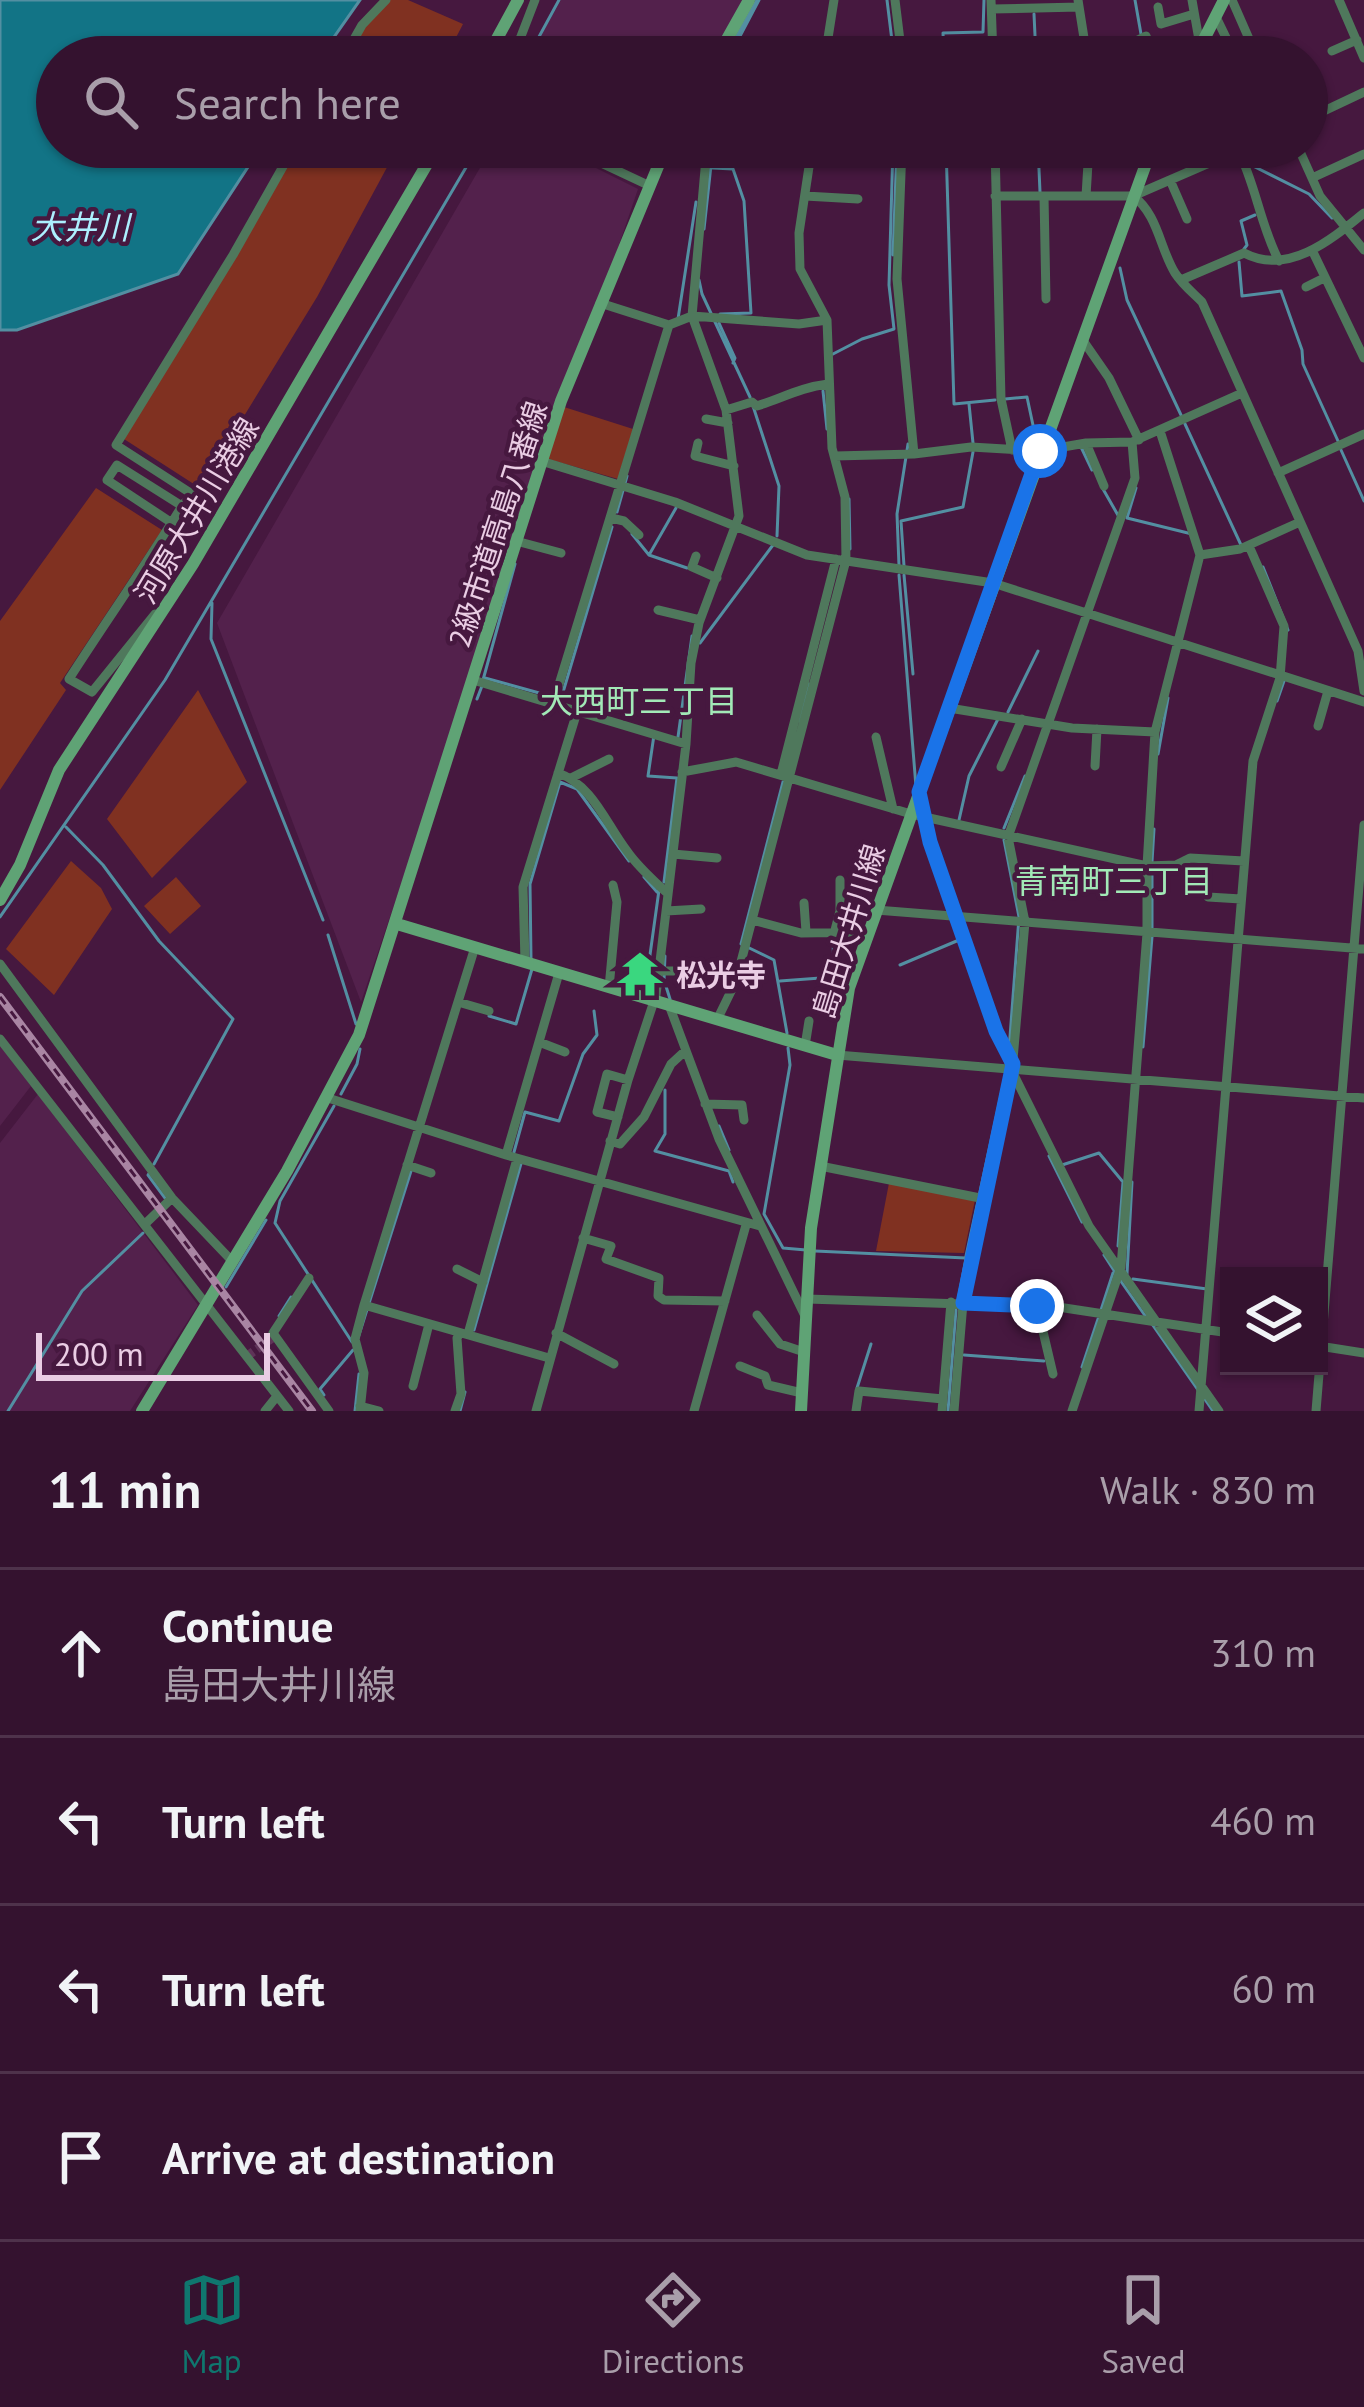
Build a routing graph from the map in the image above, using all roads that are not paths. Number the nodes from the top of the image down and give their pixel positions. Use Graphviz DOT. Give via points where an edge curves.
graph roads {
  1 [pos="386,0"];
  2 [pos="518,0"];
  3 [pos="535,0"];
  4 [pos="749,0"];
  5 [pos="834,0"];
  6 [pos="895,0"];
  7 [pos="1192,0"];
  8 [pos="1228,0"];
  9 [pos="1339,0"];
  10 [pos="1078,4"];
  11 [pos="992,5"];
  12 [pos="1157,7"];
  13 [pos="1194,14"];
  14 [pos="1216,17"];
  15 [pos="1358,33"];
  16 [pos="356,36"];
  17 [pos="499,36"];
  18 [pos="521,36"];
  19 [pos="729,36"];
  20 [pos="828,36"];
  21 [pos="899,36"];
  22 [pos="993,36"];
  23 [pos="1083,36"];
  24 [pos="1197,36"];
  25 [pos="1207,36"];
  26 [pos="1225,36"];
  27 [pos="1247,36"];
  28 [pos="1332,51"];
  29 [pos="1364,58"];
  30 [pos="1364,92"];
  31 [pos="1328,108"];
  32 [pos="1364,154"];
  33 [pos="281,168"];
  34 [pos="425,168"];
  35 [pos="612,168"];
  36 [pos="657,168"];
  37 [pos="705,168"];
  38 [pos="809,168"];
  39 [pos="901,168"];
  40 [pos="994,168"];
  41 [pos="1088,168"];
  42 [pos="1144,168"];
  43 [pos="1196,168"];
  44 [pos="1247,168"];
  45 [pos="1307,168"];
  46 [pos="1312,178"];
  47 [pos="1170,180"];
  48 [pos="650,186"];
  49 [pos="805,196"];
  50 [pos="995,196"];
  51 [pos="1044,196"];
  52 [pos="1087,196"];
  53 [pos="1133,196"];
  54 [pos="858,199"];
  55 [pos="1364,213"];
  56 [pos="1187,219"];
  57 [pos="1347,227"];
  58 [pos="1312,250"];
  59 [pos="1364,250"];
  60 [pos="1279,261"];
  61 [pos="1324,278"];
  62 [pos="1181,280"];
  63 [pos="1306,287"];
  64 [pos="1046,299"];
  65 [pos="600,303"];
  66 [pos="692,316"];
  67 [pos="826,320"];
  68 [pos="669,326"];
  69 [pos="1082,339"];
  70 [pos="1364,358"];
  71 [pos="828,384"];
  72 [pos="1242,393"];
  73 [pos="726,410"];
  74 [pos="706,419"];
  75 [pos="728,423"];
  76 [pos="1160,431"];
  77 [pos="1364,434"];
  78 [pos="1136,441"];
  79 [pos="698,442"];
  80 [pos="1086,443"];
  81 [pos="1012,450"];
  82 [pos="1040,451"];
  83 [pos="914,454"];
  84 [pos="835,456"];
  85 [pos="541,461"];
  86 [pos="734,466"];
  87 [pos="1278,473"];
  88 [pos="621,486"];
  89 [pos="1104,486"];
  90 [pos="182,506"];
  91 [pos="611,518"];
  92 [pos="1300,522"];
  93 [pos="172,523"];
  94 [pos="736,529"];
  95 [pos="639,535"];
  96 [pos="516,541"];
  97 [pos="1249,546"];
  98 [pos="561,553"];
  99 [pos="1199,555"];
  100 [pos="696,556"];
  101 [pos="841,559"];
  102 [pos="717,578"];
  103 [pos="993,583"];
  104 [pos="658,610"];
  105 [pos="1087,613"];
  106 [pos="160,615"];
  107 [pos="579,620"];
  108 [pos="700,620"];
  109 [pos="592,625"];
  110 [pos="1178,644"];
  111 [pos="1363,674"];
  112 [pos="1280,678"];
  113 [pos="472,680"];
  114 [pos="1328,691"];
  115 [pos="1364,691"];
  116 [pos="1364,702"];
  117 [pos="554,704"];
  118 [pos="950,707"];
  119 [pos="577,712"];
  120 [pos="1022,719"];
  121 [pos="1046,722"];
  122 [pos="1318,726"];
  123 [pos="1097,729"];
  124 [pos="1155,732"];
  125 [pos="876,737"];
  126 [pos="686,744"];
  127 [pos="609,759"];
  128 [pos="1095,766"];
  129 [pos="1001,767"];
  130 [pos="682,772"];
  131 [pos="558,773"];
  132 [pos="785,776"];
  133 [pos="571,778"];
  134 [pos="893,809"];
  135 [pos="917,816"];
  136 [pos="1364,824"];
  137 [pos="1008,837"];
  138 [pos="673,854"];
  139 [pos="717,858"];
  140 [pos="1244,862"];
  141 [pos="1147,866"];
  142 [pos="840,880"];
  143 [pos="613,885"];
  144 [pos="667,893"];
  145 [pos="1208,897"];
  146 [pos="1241,899"];
  147 [pos="0,900"];
  148 [pos="804,903"];
  149 [pos="701,909"];
  150 [pos="876,910"];
  151 [pos="666,911"];
  152 [pos="956,917"];
  153 [pos="752,920"];
  154 [pos="1025,922"];
  155 [pos="397,924"];
  156 [pos="806,932"];
  157 [pos="868,932"];
  158 [pos="1147,933"];
  159 [pos="834,934"];
  160 [pos="1239,939"];
  161 [pos="475,946"];
  162 [pos="1359,949"];
  163 [pos="525,962"];
  164 [pos="0,964"];
  165 [pos="659,971"];
  166 [pos="692,971"];
  167 [pos="559,973"];
  168 [pos="609,988"];
  169 [pos="654,1000"];
  170 [pos="458,1002"];
  171 [pos="669,1005"];
  172 [pos="489,1011"];
  173 [pos="717,1020"];
  174 [pos="809,1021"];
  175 [pos="0,1040"];
  176 [pos="539,1042"];
  177 [pos="805,1046"];
  178 [pos="565,1052"];
  179 [pos="684,1052"];
  180 [pos="837,1055"];
  181 [pos="1012,1068"];
  182 [pos="628,1080"];
  183 [pos="1137,1080"];
  184 [pos="1226,1088"];
  185 [pos="1342,1096"];
  186 [pos="328,1098"];
  187 [pos="1364,1098"];
  188 [pos="704,1104"];
  189 [pos="618,1117"];
  190 [pos="744,1120"];
  191 [pos="419,1128"];
  192 [pos="610,1141"];
  193 [pos="512,1157"];
  194 [pos="407,1165"];
  195 [pos="820,1166"];
  196 [pos="431,1173"];
  197 [pos="599,1182"];
  198 [pos="172,1198"];
  199 [pos="985,1199"];
  200 [pos="145,1224"];
  201 [pos="746,1225"];
  202 [pos="760,1226"];
  203 [pos="583,1238"];
  204 [pos="233,1262"];
  205 [pos="1327,1267"];
  206 [pos="457,1269"];
  207 [pos="1119,1273"];
  208 [pos="308,1278"];
  209 [pos="483,1282"];
  210 [pos="807,1299"];
  211 [pos="725,1301"];
  212 [pos="207,1303"];
  213 [pos="957,1303"];
  214 [pos="364,1305"];
  215 [pos="1037,1306"];
  216 [pos="1106,1314"];
  217 [pos="757,1316"];
  218 [pos="806,1318"];
  219 [pos="1153,1322"];
  220 [pos="429,1324"];
  221 [pos="1205,1329"];
  222 [pos="1220,1332"];
  223 [pos="464,1334"];
  224 [pos="556,1334"];
  225 [pos="1328,1347"];
  226 [pos="804,1352"];
  227 [pos="1364,1353"];
  228 [pos="549,1358"];
  229 [pos="614,1364"];
  230 [pos="740,1366"];
  231 [pos="1053,1374"];
  232 [pos="1318,1375"];
  233 [pos="413,1386"];
  234 [pos="1201,1387"];
  235 [pos="802,1393"];
  236 [pos="277,1396"];
  237 [pos="942,1405"];
  238 [pos="360,1408"];
  239 [pos="327,1410"];
  240 [pos="142,1411"];
  241 [pos="265,1411"];
  242 [pos="289,1411"];
  243 [pos="379,1411"];
  244 [pos="455,1411"];
  245 [pos="536,1411"];
  246 [pos="694,1411"];
  247 [pos="801,1411"];
  248 [pos="856,1411"];
  249 [pos="954,1411"];
  250 [pos="1072,1411"];
  251 [pos="1199,1411"];
  252 [pos="1219,1411"];
  253 [pos="1316,1411"];
  1 -- 16 [label="street"];
  2 -- 17 [label="main road"];
  3 -- 18 [label="street"];
  4 -- 19 [label="main road"];
  5 -- 20 [label="street"];
  6 -- 21 [label="street"];
  7 -- 13 [label="street"];
  8 -- 14 [label="main road"];
  8 -- 27 [label="street"];
  9 -- 15 [label="street"];
  10 -- 11 [label="street"];
  10 -- 23 [label="street"];
  11 -- 22 [label="street"];
  12 -- 13 [label="street" via="1161,24"];
  13 -- 24 [label="street"];
  14 -- 25 [label="main road"];
  14 -- 26 [label="street"];
  15 -- 28 [label="street"];
  15 -- 29 [label="street"];
  30 -- 31 [label="street"];
  32 -- 46 [label="street"];
  33 -- 90 [label="street" via="116,445 192,494"];
  34 -- 106 [label="main road, 河原大井川港線"];
  35 -- 48 [label="street"];
  36 -- 48 [label="main road, 2級市道高島八番線"];
  37 -- 66 [label="street"];
  38 -- 49 [label="street"];
  39 -- 83 [label="street" via="897,279"];
  40 -- 50 [label="street"];
  41 -- 52 [label="street"];
  42 -- 53 [label="main road, 島田大井川線"];
  43 -- 47 [label="street"];
  44 -- 60 [label="street"];
  45 -- 46 [label="street"];
  46 -- 57 [label="street"];
  47 -- 53 [label="street"];
  47 -- 56 [label="street"];
  48 -- 65 [label="main road, 2級市道高島八番線"];
  49 -- 54 [label="street"];
  49 -- 67 [label="street" via="800,269"];
  50 -- 51 [label="street"];
  50 -- 81 [label="street" via="1001,399"];
  51 -- 52 [label="street"];
  51 -- 64 [label="street"];
  52 -- 53 [label="street"];
  53 -- 62 [label="street"];
  53 -- 69 [label="main road, 島田大井川線"];
  55 -- 57 [label="street"];
  57 -- 58 [label="street"];
  57 -- 59 [label="street"];
  58 -- 60 [label="street"];
  58 -- 61 [label="street"];
  60 -- 62 [label="street" via="1244,253"];
  61 -- 63 [label="street"];
  61 -- 70 [label="street"];
  62 -- 72 [label="street" via="1202,302"];
  65 -- 68 [label="street"];
  65 -- 85 [label="main road, 2級市道高島八番線"];
  66 -- 67 [label="street"];
  66 -- 68 [label="street"];
  66 -- 73 [label="street"];
  67 -- 71 [label="street"];
  68 -- 88 [label="street"];
  69 -- 78 [label="street"];
  69 -- 82 [label="main road, 島田大井川線"];
  71 -- 73 [label="street"];
  71 -- 84 [label="street"];
  72 -- 76 [label="street"];
  72 -- 87 [label="street"];
  73 -- 75 [label="street"];
  74 -- 75 [label="street"];
  75 -- 86 [label="street"];
  76 -- 78 [label="street"];
  76 -- 99 [label="street"];
  77 -- 87 [label="street"];
  78 -- 80 [label="street"];
  78 -- 105 [label="street" via="1135,478"];
  79 -- 86 [label="street" via="695,456"];
  80 -- 82 [label="street"];
  80 -- 89 [label="street"];
  81 -- 82 [label="street"];
  81 -- 83 [label="street"];
  82 -- 103 [label="main road, 島田大井川線"];
  83 -- 84 [label="street"];
  84 -- 101 [label="street" via="847,513"];
  85 -- 88 [label="street"];
  85 -- 96 [label="main road, 2級市道高島八番線"];
  86 -- 94 [label="street"];
  87 -- 92 [label="street"];
  88 -- 91 [label="street"];
  88 -- 94 [label="street"];
  90 -- 93 [label="street"];
  90 -- 93 [label="street" via="117,465 107,479"];
  91 -- 95 [label="street"];
  91 -- 107 [label="street"];
  92 -- 97 [label="street"];
  92 -- 111 [label="street"];
  93 -- 106 [label="street" via="69,679 92,692"];
  94 -- 101 [label="street"];
  94 -- 102 [label="street"];
  96 -- 98 [label="street"];
  96 -- 113 [label="main road, 2級市道高島八番線"];
  97 -- 99 [label="street"];
  97 -- 112 [label="street" via="1284,626"];
  99 -- 110 [label="street"];
  100 -- 102 [label="street" via="692,567"];
  101 -- 103 [label="street"];
  101 -- 132 [label="street"];
  102 -- 108 [label="street"];
  103 -- 105 [label="street"];
  103 -- 118 [label="main road, 島田大井川線"];
  104 -- 108 [label="street"];
  105 -- 110 [label="street"];
  105 -- 121 [label="street"];
  106 -- 147 [label="main road, 河原大井川港線" via="59,770"];
  107 -- 109 [label="street"];
  107 -- 117 [label="street"];
  108 -- 126 [label="street"];
  110 -- 112 [label="street"];
  110 -- 124 [label="street"];
  111 -- 115 [label="street"];
  112 -- 114 [label="street"];
  112 -- 140 [label="street" via="1253,761"];
  113 -- 117 [label="street"];
  113 -- 155 [label="main road, 2級市道高島八番線"];
  114 -- 116 [label="street"];
  114 -- 122 [label="street"];
  117 -- 119 [label="street"];
  118 -- 120 [label="street"];
  118 -- 135 [label="main road, 島田大井川線"];
  119 -- 126 [label="street"];
  119 -- 131 [label="street"];
  120 -- 121 [label="street"];
  120 -- 129 [label="street"];
  121 -- 123 [label="street"];
  121 -- 137 [label="street"];
  123 -- 124 [label="street"];
  123 -- 128 [label="street"];
  124 -- 141 [label="street"];
  125 -- 134 [label="street"];
  126 -- 130 [label="street"];
  127 -- 133 [label="street"];
  130 -- 132 [label="street" via="728,760"];
  130 -- 138 [label="street"];
  131 -- 133 [label="street"];
  131 -- 163 [label="street" via="524,887"];
  132 -- 134 [label="street"];
  132 -- 153 [label="street"];
  133 -- 144 [label="street"];
  134 -- 135 [label="street"];
  135 -- 137 [label="street"];
  135 -- 150 [label="main road, 島田大井川線"];
  135 -- 152 [label="street"];
  136 -- 162 [label="street"];
  137 -- 141 [label="street"];
  137 -- 154 [label="street"];
  138 -- 139 [label="street"];
  138 -- 144 [label="street"];
  140 -- 141 [label="street" via="1190,858"];
  140 -- 146 [label="street"];
  141 -- 158 [label="street"];
  142 -- 159 [label="street"];
  143 -- 168 [label="street"];
  144 -- 151 [label="street"];
  145 -- 146 [label="street"];
  146 -- 160 [label="street"];
  148 -- 156 [label="street"];
  149 -- 151 [label="street"];
  150 -- 152 [label="street"];
  150 -- 157 [label="main road, 島田大井川線"];
  151 -- 165 [label="street"];
  152 -- 154 [label="street"];
  152 -- 181 [label="street"];
  153 -- 156 [label="street"];
  153 -- 173 [label="street"];
  154 -- 158 [label="street"];
  154 -- 181 [label="street"];
  155 -- 161 [label="main road"];
  155 -- 186 [label="main road, 2級市道高島八番線"];
  156 -- 159 [label="street"];
  157 -- 159 [label="street"];
  157 -- 180 [label="main road, 島田大井川線"];
  158 -- 160 [label="street"];
  158 -- 183 [label="street"];
  160 -- 162 [label="street"];
  160 -- 184 [label="street"];
  161 -- 163 [label="main road"];
  161 -- 170 [label="street"];
  162 -- 185 [label="street"];
  163 -- 167 [label="main road"];
  164 -- 198 [label="street"];
  165 -- 166 [label="street"];
  165 -- 169 [label="street"];
  167 -- 168 [label="main road"];
  167 -- 176 [label="street"];
  168 -- 169 [label="main road"];
  169 -- 171 [label="main road"];
  169 -- 182 [label="street"];
  170 -- 172 [label="street"];
  170 -- 191 [label="street"];
  171 -- 173 [label="main road"];
  171 -- 179 [label="street"];
  173 -- 177 [label="main road"];
  174 -- 177 [label="street"];
  175 -- 200 [label="street"];
  176 -- 178 [label="street"];
  176 -- 193 [label="street"];
  177 -- 180 [label="main road"];
  179 -- 188 [label="street"];
  179 -- 192 [label="street" via="644,1117 620,1144"];
  180 -- 181 [label="street"];
  180 -- 195 [label="main road, 島田大井川線"];
  181 -- 183 [label="street"];
  181 -- 199 [label="street"];
  181 -- 207 [label="street" via="1070,1193"];
  182 -- 189 [label="street"];
  182 -- 189 [label="street" via="607,1074 597,1112"];
  183 -- 184 [label="street"];
  183 -- 207 [label="street"];
  184 -- 185 [label="street"];
  184 -- 221 [label="street"];
  185 -- 187 [label="street"];
  185 -- 205 [label="street"];
  186 -- 191 [label="street"];
  186 -- 204 [label="main road, 2級市道高島八番線"];
  188 -- 190 [label="street" via="742,1105"];
  188 -- 202 [label="street"];
  189 -- 192 [label="street"];
  191 -- 193 [label="street"];
  191 -- 194 [label="street"];
  192 -- 197 [label="street"];
  193 -- 197 [label="street"];
  193 -- 209 [label="street"];
  194 -- 196 [label="street"];
  194 -- 214 [label="street"];
  195 -- 199 [label="street"];
  195 -- 210 [label="main road, 島田大井川線"];
  197 -- 201 [label="street"];
  197 -- 203 [label="street"];
  198 -- 200 [label="street"];
  198 -- 204 [label="street"];
  199 -- 213 [label="street"];
  200 -- 212 [label="street"];
  201 -- 202 [label="street"];
  201 -- 211 [label="street"];
  202 -- 218 [label="street"];
  203 -- 211 [label="street" via="611,1246 606,1259 658,1278 664,1300"];
  203 -- 224 [label="street"];
  204 -- 212 [label="main road, 2級市道高島八番線"];
  206 -- 209 [label="street"];
  207 -- 216 [label="street"];
  207 -- 219 [label="street"];
  208 -- 239 [label="street" via="273,1333"];
  209 -- 223 [label="street"];
  210 -- 213 [label="street"];
  210 -- 218 [label="main road, 島田大井川線"];
  211 -- 246 [label="street"];
  212 -- 236 [label="street"];
  212 -- 240 [label="main road, 2級市道高島八番線"];
  213 -- 215 [label="street"];
  213 -- 237 [label="street"];
  213 -- 249 [label="street"];
  214 -- 220 [label="street"];
  214 -- 238 [label="street" via="355,1339 364,1373"];
  215 -- 216 [label="street"];
  215 -- 231 [label="street"];
  216 -- 219 [label="street"];
  216 -- 250 [label="street"];
  217 -- 226 [label="street" via="780,1344"];
  218 -- 226 [label="main road, 島田大井川線"];
  219 -- 221 [label="street"];
  219 -- 234 [label="street"];
  220 -- 223 [label="street"];
  220 -- 233 [label="street"];
  221 -- 222 [label="street"];
  221 -- 234 [label="street"];
  223 -- 228 [label="street"];
  223 -- 244 [label="street" via="457,1338"];
  224 -- 228 [label="street"];
  224 -- 229 [label="street"];
  225 -- 227 [label="street"];
  226 -- 235 [label="main road, 島田大井川線"];
  228 -- 245 [label="street"];
  230 -- 235 [label="street" via="768,1385"];
  232 -- 253 [label="street"];
  234 -- 251 [label="street"];
  234 -- 252 [label="street"];
  235 -- 247 [label="main road, 島田大井川線"];
  236 -- 241 [label="street"];
  236 -- 242 [label="street"];
  237 -- 248 [label="street" via="859,1391"];
  238 -- 243 [label="street"];
}
